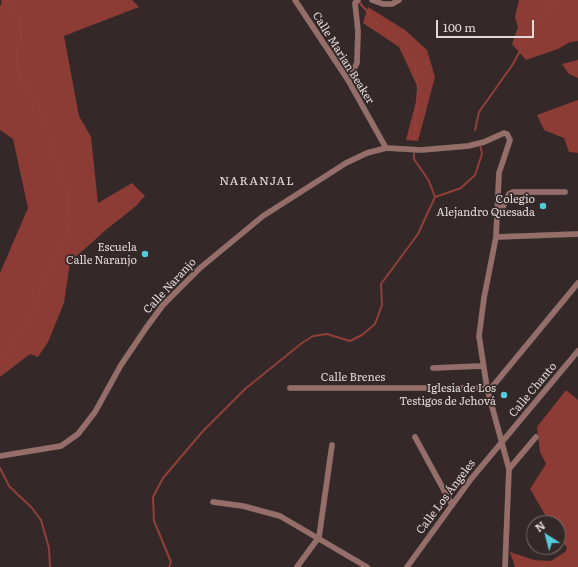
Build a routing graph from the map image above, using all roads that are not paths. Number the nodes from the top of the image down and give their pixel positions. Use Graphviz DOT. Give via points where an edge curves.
graph roads {
  1 [pos="295,0"];
  2 [pos="358,0"];
  3 [pos="372,0"];
  4 [pos="399,0"];
  5 [pos="348,80"];
  6 [pos="386,148"];
  7 [pos="564,192"];
  8 [pos="497,219"];
  9 [pos="578,234"];
  10 [pos="496,237"];
  11 [pos="578,283"];
  12 [pos="578,351"];
  13 [pos="482,366"];
  14 [pos="434,368"];
  15 [pos="290,388"];
  16 [pos="488,390"];
  17 [pos="415,437"];
  18 [pos="536,437"];
  19 [pos="503,441"];
  20 [pos="332,445"];
  21 [pos="0,456"];
  22 [pos="509,469"];
  23 [pos="213,502"];
  24 [pos="452,505"];
  25 [pos="319,537"];
  26 [pos="297,567"];
  27 [pos="367,567"];
  28 [pos="407,567"];
  29 [pos="505,567"];
  1 -- 5 [label="street, Calle Marian Beaker"];
  2 -- 5 [label="street" via="355,3 358,31 357,62"];
  3 -- 4 [label="street" via="383,4 392,4"];
  5 -- 6 [label="street, Calle Marian Beaker"];
  6 -- 8 [label="street, Calle Naranjo" via="421,150 468,146 500,134 507,134 510,140 499,174"];
  6 -- 21 [label="street, Calle Naranjo" via="346,163 263,216 200,268 163,305 120,365 95,412 74,438 56,448"];
  7 -- 8 [label="street" via="513,192 509,194"];
  8 -- 10 [label="street"];
  9 -- 10 [label="street"];
  10 -- 13 [label="street" via="479,336"];
  11 -- 16 [label="street"];
  12 -- 19 [label="street, Calle Chanto"];
  13 -- 14 [label="street"];
  13 -- 16 [label="street"];
  15 -- 16 [label="street, Calle Brenes"];
  16 -- 19 [label="street"];
  17 -- 24 [label="street"];
  18 -- 22 [label="street"];
  19 -- 22 [label="street"];
  19 -- 24 [label="street, Calle Los Ángeles"];
  20 -- 25 [label="street"];
  22 -- 29 [label="street"];
  23 -- 25 [label="street" via="243,506 280,516"];
  24 -- 28 [label="street, Calle Los Ángeles"];
  25 -- 26 [label="street"];
  25 -- 27 [label="street"];
}
